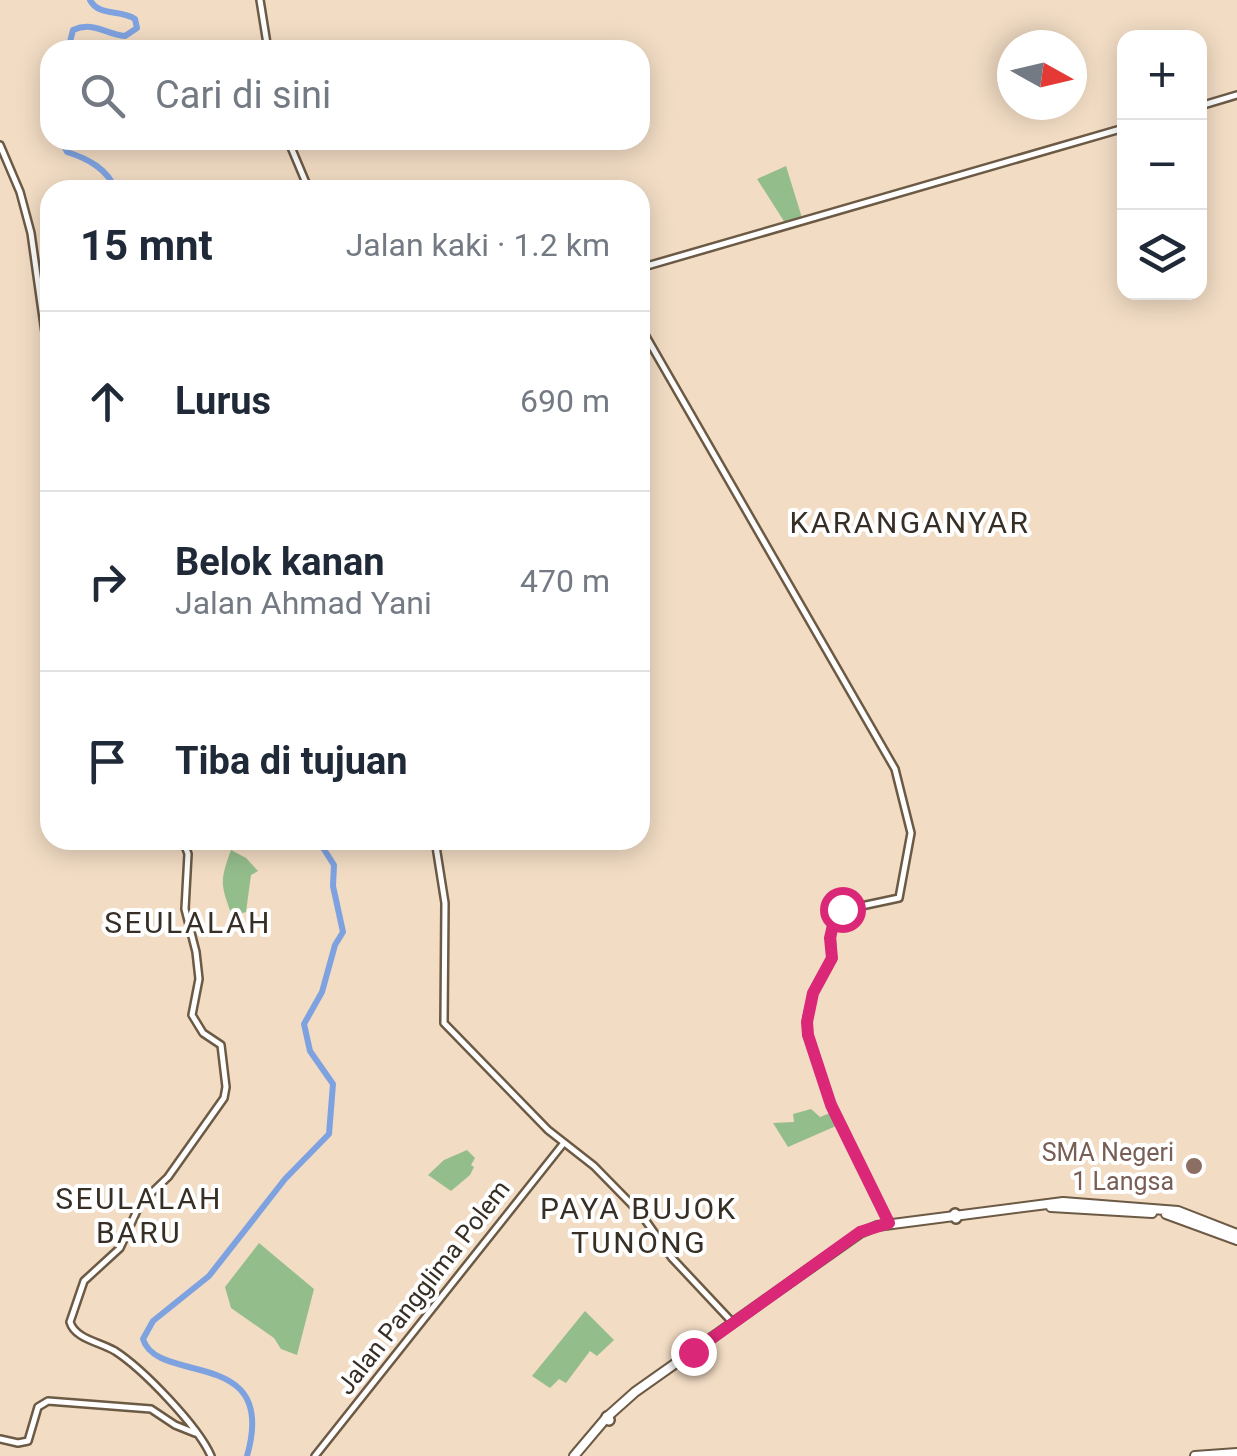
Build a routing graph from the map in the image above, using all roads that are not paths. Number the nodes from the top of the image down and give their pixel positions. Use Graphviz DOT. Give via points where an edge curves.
graph roads {
  1 [pos="260,0"];
  2 [pos="266,40"];
  3 [pos="1237,95"];
  4 [pos="1207,104"];
  5 [pos="1117,130"];
  6 [pos="0,145"];
  7 [pos="292,150"];
  8 [pos="305,180"];
  9 [pos="650,265"];
  10 [pos="40,297"];
  11 [pos="650,343"];
  12 [pos="187,850"];
  13 [pos="437,850"];
  14 [pos="563,1144"];
  15 [pos="955,1216"];
  16 [pos="889,1223"];
  17 [pos="1237,1237"];
  18 [pos="733,1323"];
  19 [pos="608,1419"];
  20 [pos="196,1433"];
  21 [pos="0,1439"];
  22 [pos="1237,1453"];
  23 [pos="212,1456"];
  24 [pos="315,1456"];
  25 [pos="577,1456"];
  26 [pos="1195,1456"];
  1 -- 2 [label="street"];
  3 -- 4 [label="street"];
  5 -- 9 [label="street"];
  6 -- 10 [label="street" via="31,233"];
  7 -- 8 [label="street"];
  11 -- 16 [label="street" via="895,768 911,833 899,898 838,910 832,958 816,985 807,1022 826,1093"];
  12 -- 20 [label="street" via="185,909 199,979 192,1015 221,1045 226,1094 168,1177 140,1204 120,1248 84,1282 70,1322 124,1358"];
  13 -- 14 [label="street" via="446,903 444,1023"];
  14 -- 18 [label="street" via="641,1214"];
  14 -- 24 [label="street, Jalan Pangglima Polem"];
  15 -- 16 [label="main road"];
  15 -- 17 [label="main road" via="1046,1202 1091,1203 1178,1212"];
  15 -- 19 [label="main road" via="863,1236"];
  16 -- 18 [label="main road" via="860,1232"];
  18 -- 19 [label="main road"];
  19 -- 25 [label="main road"];
  20 -- 21 [label="street" via="152,1409 46,1401 28,1441"];
  20 -- 23 [label="street"];
  22 -- 26 [label="main road"];
}
